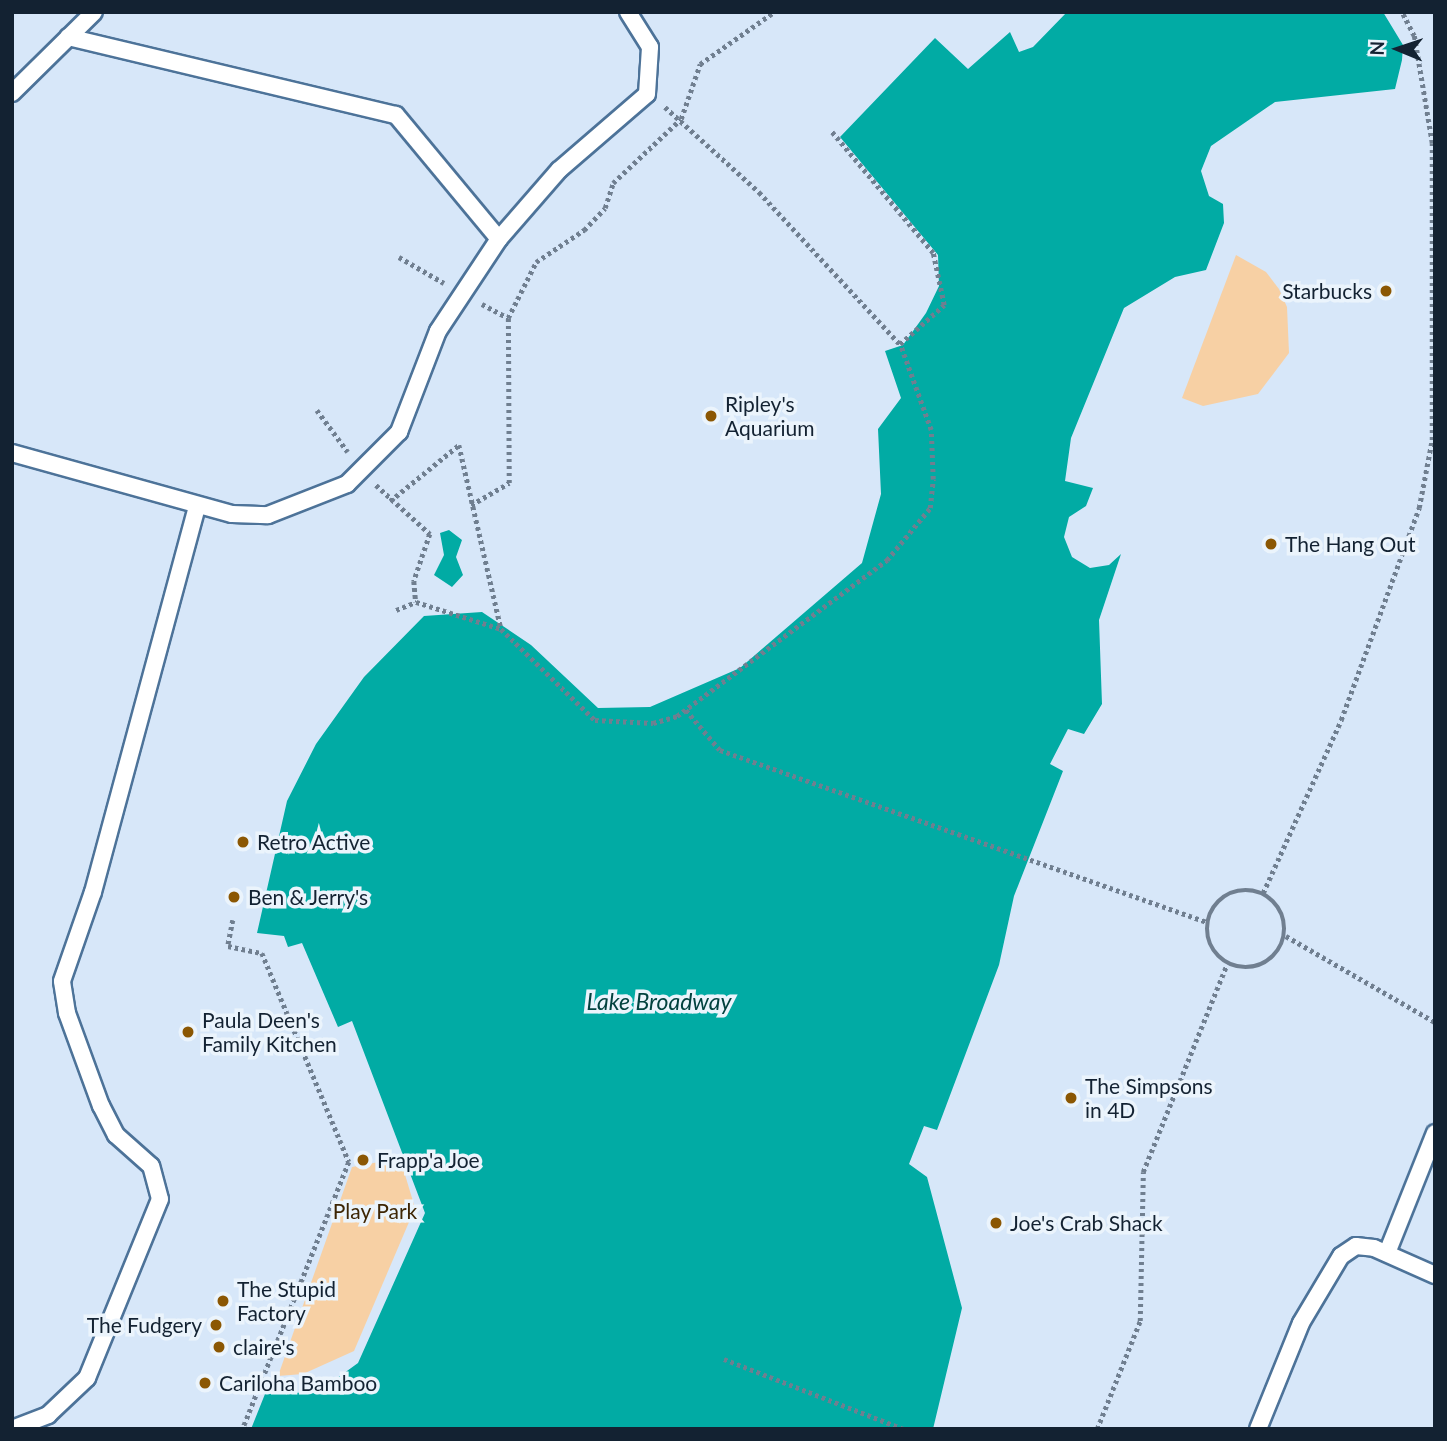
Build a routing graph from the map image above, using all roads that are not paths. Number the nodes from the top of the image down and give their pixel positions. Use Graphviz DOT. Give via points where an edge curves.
graph roads {
  1 [pos="94,12"];
  2 [pos="628,12"];
  3 [pos="68,37"];
  4 [pos="12,93"];
  5 [pos="499,239"];
  6 [pos="12,453"];
  7 [pos="197,507"];
  8 [pos="1435,1133"];
  9 [pos="1387,1253"];
  10 [pos="1435,1275"];
  11 [pos="12,1429"];
  12 [pos="1258,1429"];
  1 -- 3 [label="lane"];
  2 -- 5 [label="lane" via="650,47 647,94 559,170"];
  3 -- 4 [label="lane"];
  3 -- 5 [label="lane" via="396,115"];
  5 -- 7 [label="lane" via="438,331 399,432 364,471 302,505 268,514"];
  6 -- 7 [label="lane"];
  7 -- 11 [label="lane" via="93,892 62,981 67,1013 101,1106 116,1135 151,1166 160,1199 87,1378 48,1415"];
  8 -- 9 [label="lane"];
  9 -- 10 [label="lane"];
  9 -- 12 [label="lane" via="1356,1246 1328,1272"];
}
